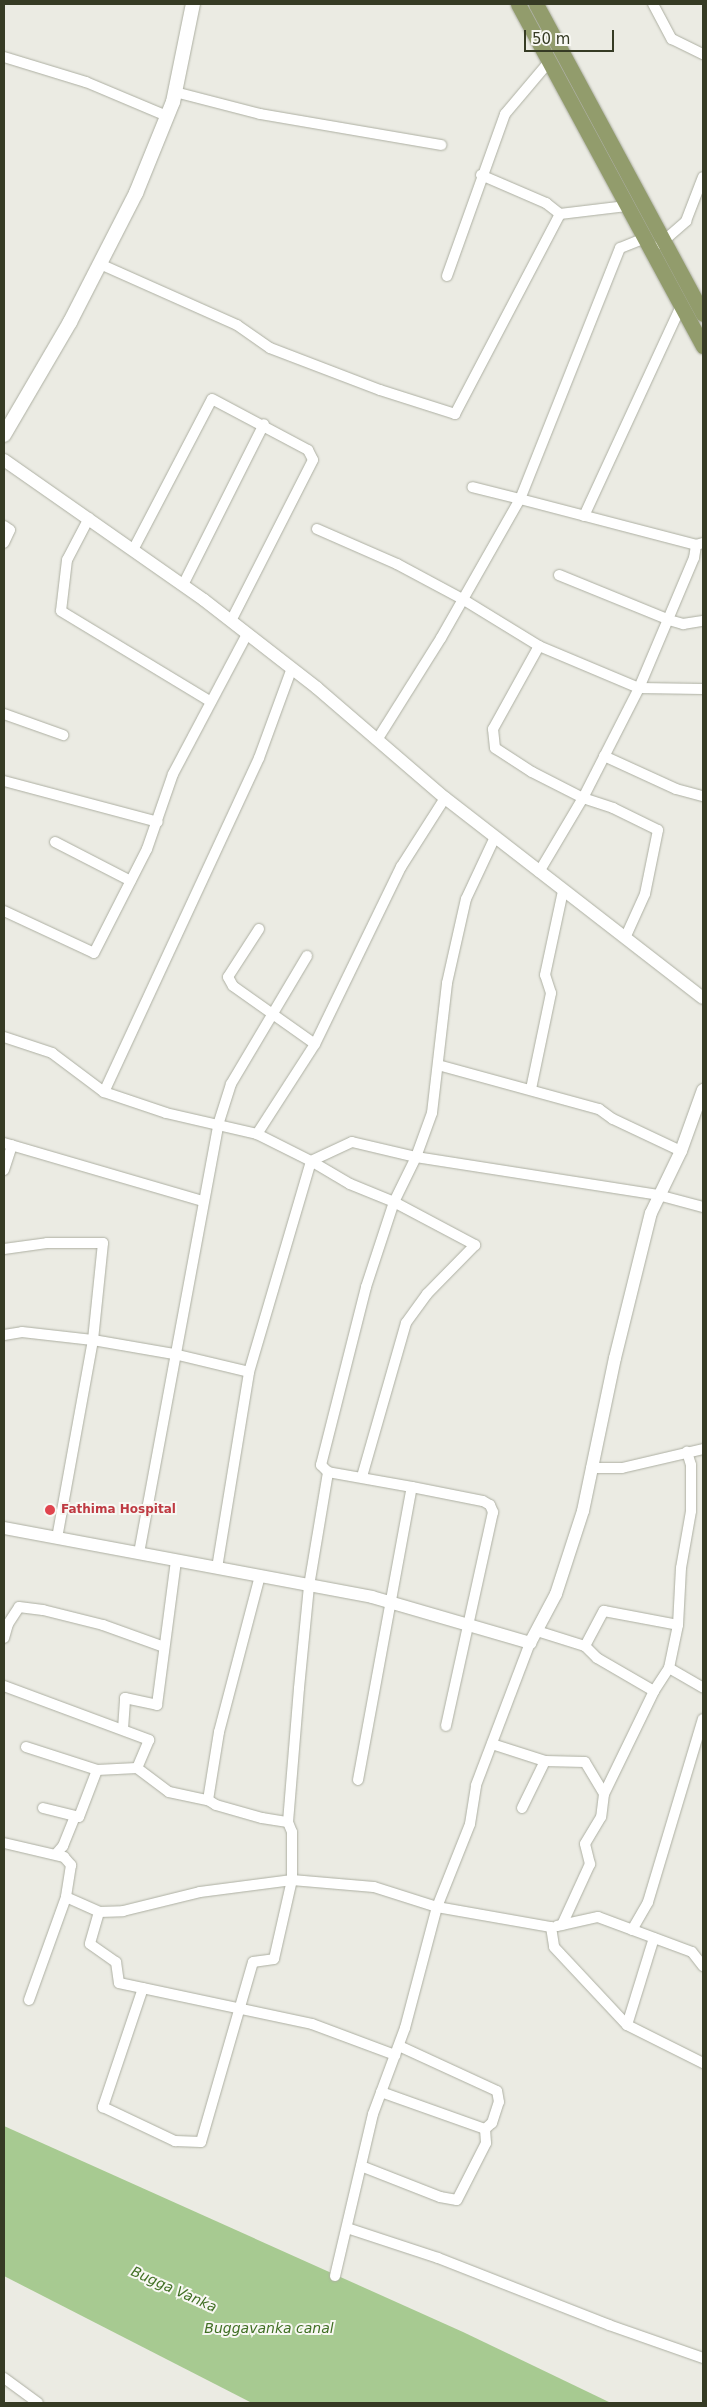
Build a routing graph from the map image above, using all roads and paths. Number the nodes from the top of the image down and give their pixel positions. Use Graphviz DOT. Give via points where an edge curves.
graph roads {
  1 [pos="193,4"];
  2 [pos="518,4"];
  3 [pos="536,4"];
  4 [pos="653,4"];
  5 [pos="703,54"];
  6 [pos="4,57"];
  7 [pos="550,62"];
  8 [pos="175,92"];
  9 [pos="167,116"];
  10 [pos="441,145"];
  11 [pos="481,175"];
  12 [pos="703,177"];
  13 [pos="627,206"];
  14 [pos="560,214"];
  15 [pos="664,241"];
  16 [pos="648,244"];
  17 [pos="100,264"];
  18 [pos="447,276"];
  19 [pos="680,306"];
  20 [pos="703,314"];
  21 [pos="703,346"];
  22 [pos="264,424"];
  23 [pos="4,435"];
  24 [pos="4,460"];
  25 [pos="472,487"];
  26 [pos="520,500"];
  27 [pos="584,516"];
  28 [pos="88,518"];
  29 [pos="4,526"];
  30 [pos="317,529"];
  31 [pos="4,543"];
  32 [pos="700,544"];
  33 [pos="133,550"];
  34 [pos="559,575"];
  35 [pos="183,585"];
  36 [pos="464,600"];
  37 [pos="669,620"];
  38 [pos="231,621"];
  39 [pos="703,621"];
  40 [pos="247,634"];
  41 [pos="539,646"];
  42 [pos="292,668"];
  43 [pos="639,688"];
  44 [pos="703,689"];
  45 [pos="211,702"];
  46 [pos="4,714"];
  47 [pos="63,736"];
  48 [pos="378,740"];
  49 [pos="604,756"];
  50 [pos="4,781"];
  51 [pos="703,796"];
  52 [pos="445,798"];
  53 [pos="583,798"];
  54 [pos="158,822"];
  55 [pos="495,837"];
  56 [pos="55,842"];
  57 [pos="539,872"];
  58 [pos="132,881"];
  59 [pos="563,891"];
  60 [pos="4,911"];
  61 [pos="259,929"];
  62 [pos="625,938"];
  63 [pos="307,956"];
  64 [pos="703,998"];
  65 [pos="272,1012"];
  66 [pos="4,1038"];
  67 [pos="315,1044"];
  68 [pos="438,1065"];
  69 [pos="531,1089"];
  70 [pos="703,1090"];
  71 [pos="104,1092"];
  72 [pos="218,1125"];
  73 [pos="257,1134"];
  74 [pos="8,1144"];
  75 [pos="681,1151"];
  76 [pos="416,1157"];
  77 [pos="311,1161"];
  78 [pos="4,1170"];
  79 [pos="658,1195"];
  80 [pos="202,1201"];
  81 [pos="394,1202"];
  82 [pos="703,1207"];
  83 [pos="4,1249"];
  84 [pos="4,1335"];
  85 [pos="93,1340"];
  86 [pos="174,1354"];
  87 [pos="249,1372"];
  88 [pos="703,1449"];
  89 [pos="687,1452"];
  90 [pos="591,1468"];
  91 [pos="328,1472"];
  92 [pos="362,1476"];
  93 [pos="412,1487"];
  94 [pos="4,1528"];
  95 [pos="57,1538"];
  96 [pos="139,1553"];
  97 [pos="176,1560"];
  98 [pos="217,1568"];
  99 [pos="260,1576"];
  100 [pos="310,1586"];
  101 [pos="392,1603"];
  102 [pos="468,1625"];
  103 [pos="678,1625"];
  104 [pos="536,1631"];
  105 [pos="4,1638"];
  106 [pos="530,1643"];
  107 [pos="585,1646"];
  108 [pos="164,1647"];
  109 [pos="669,1668"];
  110 [pos="4,1686"];
  111 [pos="703,1688"];
  112 [pos="654,1691"];
  113 [pos="703,1720"];
  114 [pos="446,1726"];
  115 [pos="123,1729"];
  116 [pos="492,1744"];
  117 [pos="26,1747"];
  118 [pos="545,1761"];
  119 [pos="137,1768"];
  120 [pos="97,1770"];
  121 [pos="358,1780"];
  122 [pos="604,1794"];
  123 [pos="208,1800"];
  124 [pos="43,1808"];
  125 [pos="522,1808"];
  126 [pos="75,1816"];
  127 [pos="288,1822"];
  128 [pos="4,1843"];
  129 [pos="56,1854"];
  130 [pos="292,1880"];
  131 [pos="66,1897"];
  132 [pos="437,1907"];
  133 [pos="99,1912"];
  134 [pos="557,1926"];
  135 [pos="632,1930"];
  136 [pos="654,1938"];
  137 [pos="703,1966"];
  138 [pos="143,1988"];
  139 [pos="29,2000"];
  140 [pos="240,2010"];
  141 [pos="627,2025"];
  142 [pos="397,2050"];
  143 [pos="703,2063"];
  144 [pos="381,2092"];
  145 [pos="485,2129"];
  146 [pos="361,2166"];
  147 [pos="347,2228"];
  148 [pos="335,2276"];
  149 [pos="703,2358"];
  150 [pos="4,2378"];
  151 [pos="38,2403"];
  1 -- 8 [label="main road"];
  2 -- 7 [label="main road"];
  3 -- 15 [label="main road"];
  4 -- 5 [label="street" via="672,39"];
  6 -- 9 [label="street" via="86,82"];
  7 -- 11 [label="street" via="506,114"];
  7 -- 13 [label="main road"];
  8 -- 9 [label="main road"];
  8 -- 10 [label="street" via="260,114"];
  9 -- 17 [label="main road" via="136,193"];
  11 -- 14 [label="street" via="546,203"];
  11 -- 18 [label="street"];
  12 -- 15 [label="street" via="686,220"];
  13 -- 14 [label="street"];
  13 -- 16 [label="main road"];
  14 -- 17 [label="street" via="455,414 380,390 270,348 236,325"];
  15 -- 16 [label="street"];
  15 -- 20 [label="main road"];
  16 -- 19 [label="main road"];
  16 -- 26 [label="street" via="620,248"];
  17 -- 23 [label="main road"];
  19 -- 21 [label="main road"];
  19 -- 27 [label="street"];
  22 -- 33 [label="street" via="217,399 210,400"];
  22 -- 35 [label="street"];
  22 -- 38 [label="street" via="308,450 313,460"];
  24 -- 28 [label="street"];
  25 -- 26 [label="street"];
  26 -- 27 [label="street"];
  26 -- 36 [label="street"];
  27 -- 32 [label="street"];
  28 -- 33 [label="street"];
  28 -- 45 [label="street" via="66,560 62,611"];
  29 -- 31 [label="street" via="10,530"];
  30 -- 36 [label="street" via="397,564"];
  32 -- 37 [label="street"];
  33 -- 35 [label="street"];
  34 -- 37 [label="street"];
  35 -- 38 [label="street"];
  36 -- 41 [label="street"];
  36 -- 48 [label="street"];
  37 -- 39 [label="street" via="683,624"];
  37 -- 43 [label="street"];
  38 -- 40 [label="street"];
  40 -- 42 [label="street"];
  40 -- 45 [label="street"];
  41 -- 43 [label="street"];
  41 -- 53 [label="street" via="493,729 495,748 532,772"];
  42 -- 48 [label="street"];
  42 -- 71 [label="street" via="259,758"];
  43 -- 44 [label="street"];
  43 -- 49 [label="street"];
  45 -- 54 [label="street" via="174,774"];
  46 -- 47 [label="street"];
  48 -- 52 [label="street"];
  49 -- 51 [label="street" via="676,788"];
  49 -- 53 [label="street"];
  50 -- 54 [label="street"];
  52 -- 55 [label="street"];
  52 -- 67 [label="street" via="401,867"];
  53 -- 57 [label="street"];
  53 -- 62 [label="street" via="613,808 658,830 645,894"];
  54 -- 58 [label="street"];
  55 -- 57 [label="street"];
  55 -- 68 [label="street" via="466,899 447,983"];
  56 -- 58 [label="street"];
  57 -- 59 [label="street"];
  58 -- 60 [label="street" via="94,953"];
  59 -- 62 [label="street"];
  59 -- 69 [label="street" via="545,975 551,992"];
  61 -- 65 [label="street" via="228,977 233,986"];
  62 -- 64 [label="street"];
  63 -- 65 [label="street"];
  65 -- 67 [label="street"];
  65 -- 72 [label="street" via="231,1084"];
  66 -- 71 [label="street" via="52,1053"];
  67 -- 73 [label="street"];
  68 -- 69 [label="street"];
  68 -- 76 [label="street" via="432,1113"];
  69 -- 75 [label="street" via="599,1109"];
  70 -- 75 [label="street"];
  71 -- 72 [label="street" via="166,1113"];
  72 -- 73 [label="street"];
  72 -- 80 [label="street"];
  73 -- 77 [label="street"];
  74 -- 78 [label="street"];
  74 -- 80 [label="street"];
  75 -- 79 [label="street"];
  76 -- 77 [label="street" via="352,1142"];
  76 -- 79 [label="street"];
  76 -- 81 [label="street"];
  77 -- 81 [label="street" via="350,1184"];
  77 -- 87 [label="street"];
  79 -- 82 [label="street"];
  79 -- 90 [label="street" via="615,1358"];
  80 -- 86 [label="street"];
  81 -- 91 [label="street" via="366,1287 321,1465"];
  81 -- 92 [label="street" via="475,1245 428,1294 406,1323"];
  83 -- 85 [label="street" via="103,1243"];
  84 -- 85 [label="street" via="22,1332"];
  85 -- 86 [label="street"];
  85 -- 95 [label="street"];
  86 -- 87 [label="street"];
  86 -- 96 [label="street"];
  87 -- 98 [label="street"];
  88 -- 89 [label="street"];
  89 -- 90 [label="street" via="622,1468"];
  89 -- 103 [label="street" via="691,1465 691,1510 681,1568"];
  90 -- 104 [label="street" via="582,1512 556,1594"];
  91 -- 92 [label="street"];
  91 -- 100 [label="street"];
  92 -- 93 [label="street"];
  93 -- 101 [label="street"];
  93 -- 102 [label="street" via="483,1501 493,1512"];
  94 -- 95 [label="street"];
  95 -- 96 [label="street"];
  96 -- 97 [label="street"];
  97 -- 98 [label="street"];
  97 -- 108 [label="street"];
  98 -- 99 [label="street"];
  99 -- 100 [label="street"];
  99 -- 123 [label="street" via="219,1732"];
  100 -- 101 [label="street"];
  100 -- 127 [label="street"];
  101 -- 102 [label="street"];
  101 -- 121 [label="street" via="373,1687 366,1748"];
  102 -- 106 [label="street"];
  102 -- 114 [label="street"];
  103 -- 107 [label="street" via="604,1611"];
  103 -- 109 [label="street"];
  104 -- 106 [label="street"];
  104 -- 107 [label="street"];
  105 -- 108 [label="street" via="19,1607 103,1625"];
  106 -- 116 [label="street"];
  107 -- 112 [label="street" via="597,1658"];
  108 -- 115 [label="street" via="156,1706 125,1698"];
  109 -- 111 [label="street"];
  109 -- 112 [label="street"];
  110 -- 115 [label="street"];
  112 -- 122 [label="street"];
  113 -- 135 [label="street" via="648,1902"];
  115 -- 119 [label="street" via="148,1740"];
  116 -- 118 [label="street"];
  116 -- 132 [label="street" via="476,1785 470,1824"];
  117 -- 120 [label="street"];
  118 -- 122 [label="street" via="585,1762"];
  118 -- 125 [label="street"];
  119 -- 120 [label="street"];
  119 -- 123 [label="street" via="169,1792"];
  120 -- 126 [label="street" via="79,1818"];
  122 -- 134 [label="street" via="601,1817 585,1844 590,1864"];
  123 -- 127 [label="street" via="252,1816"];
  124 -- 126 [label="street"];
  126 -- 129 [label="street" via="63,1846"];
  127 -- 130 [label="street" via="292,1832"];
  128 -- 129 [label="street"];
  129 -- 131 [label="street" via="70,1865"];
  130 -- 132 [label="street" via="374,1887"];
  130 -- 133 [label="street" via="200,1892 123,1911"];
  130 -- 140 [label="street" via="274,1959 253,1962"];
  131 -- 133 [label="street"];
  131 -- 139 [label="street"];
  132 -- 134 [label="street"];
  132 -- 142 [label="street"];
  133 -- 138 [label="street" via="90,1944 116,1962 118,1982"];
  134 -- 135 [label="street" via="598,1917"];
  134 -- 141 [label="street" via="554,1947"];
  135 -- 136 [label="street"];
  136 -- 137 [label="street" via="692,1952"];
  136 -- 141 [label="street"];
  138 -- 140 [label="street"];
  138 -- 140 [label="street" via="103,2107 175,2141 201,2142"];
  140 -- 142 [label="street" via="312,2024"];
  141 -- 143 [label="street"];
  142 -- 144 [label="street"];
  142 -- 145 [label="street" via="497,2090 499,2102 492,2123"];
  144 -- 145 [label="street"];
  144 -- 146 [label="street"];
  145 -- 146 [label="street" via="486,2143 457,2200 440,2197"];
  146 -- 147 [label="street"];
  147 -- 148 [label="street"];
  147 -- 149 [label="street" via="438,2258"];
  150 -- 151 [label="street"];
}
